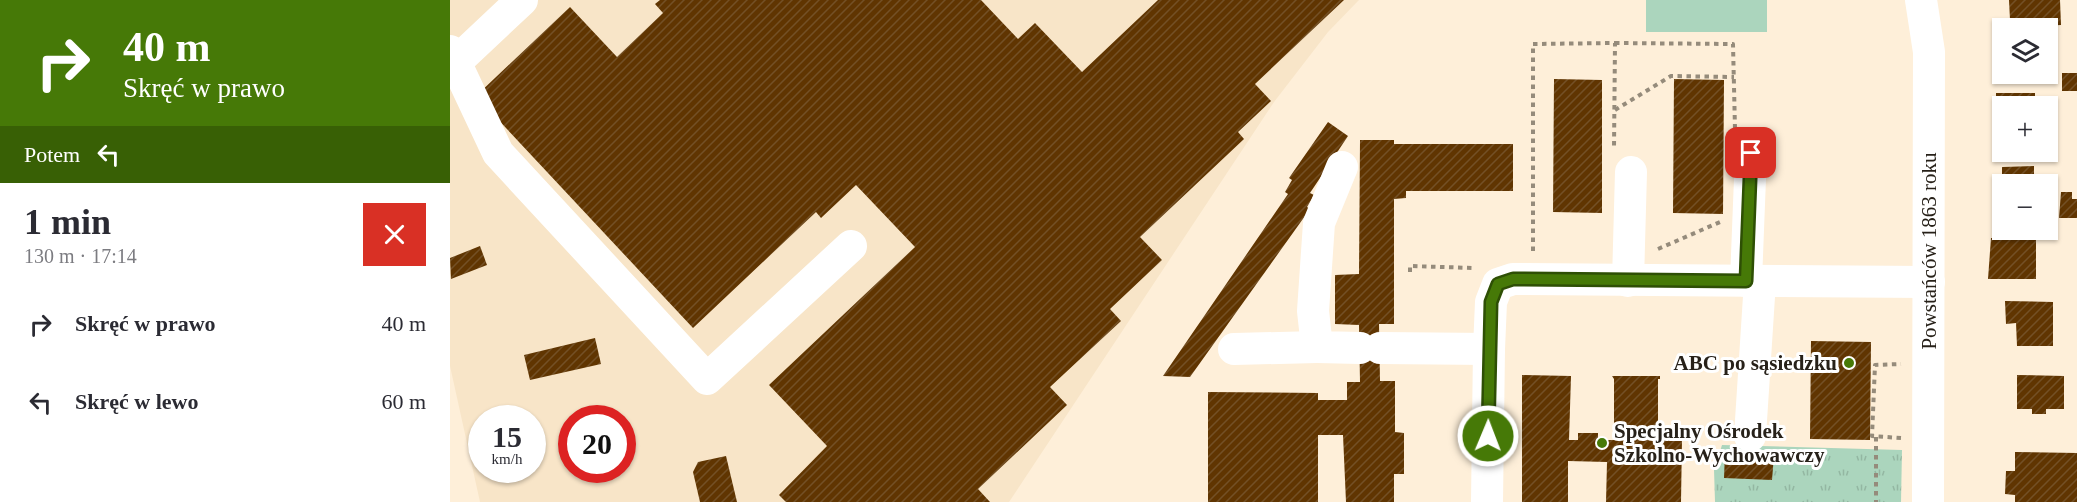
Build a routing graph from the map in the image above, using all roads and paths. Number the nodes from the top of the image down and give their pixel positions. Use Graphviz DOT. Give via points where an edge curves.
graph roads {
  1 [pos="522,0"];
  2 [pos="1921,0"];
  3 [pos="1615,43"];
  4 [pos="453,56"];
  5 [pos="1734,77"];
  6 [pos="1614,111"];
  7 [pos="1743,144"];
  8 [pos="1622,164"];
  9 [pos="1342,167"];
  10 [pos="1727,219"];
  11 [pos="851,246"];
  12 [pos="1650,249"];
  13 [pos="1533,256"];
  14 [pos="1410,272"];
  15 [pos="1628,281"];
  16 [pos="1753,281"];
  17 [pos="1929,282"];
  18 [pos="1498,284"];
  19 [pos="1317,346"];
  20 [pos="1489,349"];
  21 [pos="1234,350"];
  22 [pos="1906,364"];
  23 [pos="1750,436"];
  24 [pos="1876,437"];
  25 [pos="1905,438"];
  26 [pos="1487,502"];
  27 [pos="1876,502"];
  28 [pos="1928,502"];
  1 -- 4 [label="street"];
  2 -- 17 [label="street, Powstańców 1863 roku" via="1929,52"];
  3 -- 5 [label="path" via="1733,44"];
  3 -- 6 [label="path"];
  3 -- 13 [label="path" via="1533,44"];
  4 -- 11 [label="street" via="498,153 707,379"];
  5 -- 6 [label="path" via="1671,76"];
  5 -- 7 [label="path"];
  6 -- 8 [label="path"];
  7 -- 16 [label="street"];
  8 -- 15 [label="street"];
  9 -- 19 [label="street" via="1319,223 1313,311"];
  10 -- 12 [label="path"];
  14 -- 18 [label="path" via="1410,266 1481,268"];
  15 -- 16 [label="street"];
  15 -- 18 [label="street" via="1513,279"];
  16 -- 17 [label="street"];
  16 -- 23 [label="street"];
  17 -- 28 [label="street, Powstańców 1863 roku"];
  18 -- 20 [label="street" via="1491,302"];
  19 -- 20 [label="street"];
  19 -- 21 [label="street"];
  20 -- 26 [label="street"];
  22 -- 24 [label="path" via="1875,364 1872,436"];
  24 -- 25 [label="path"];
  24 -- 27 [label="path"];
}
